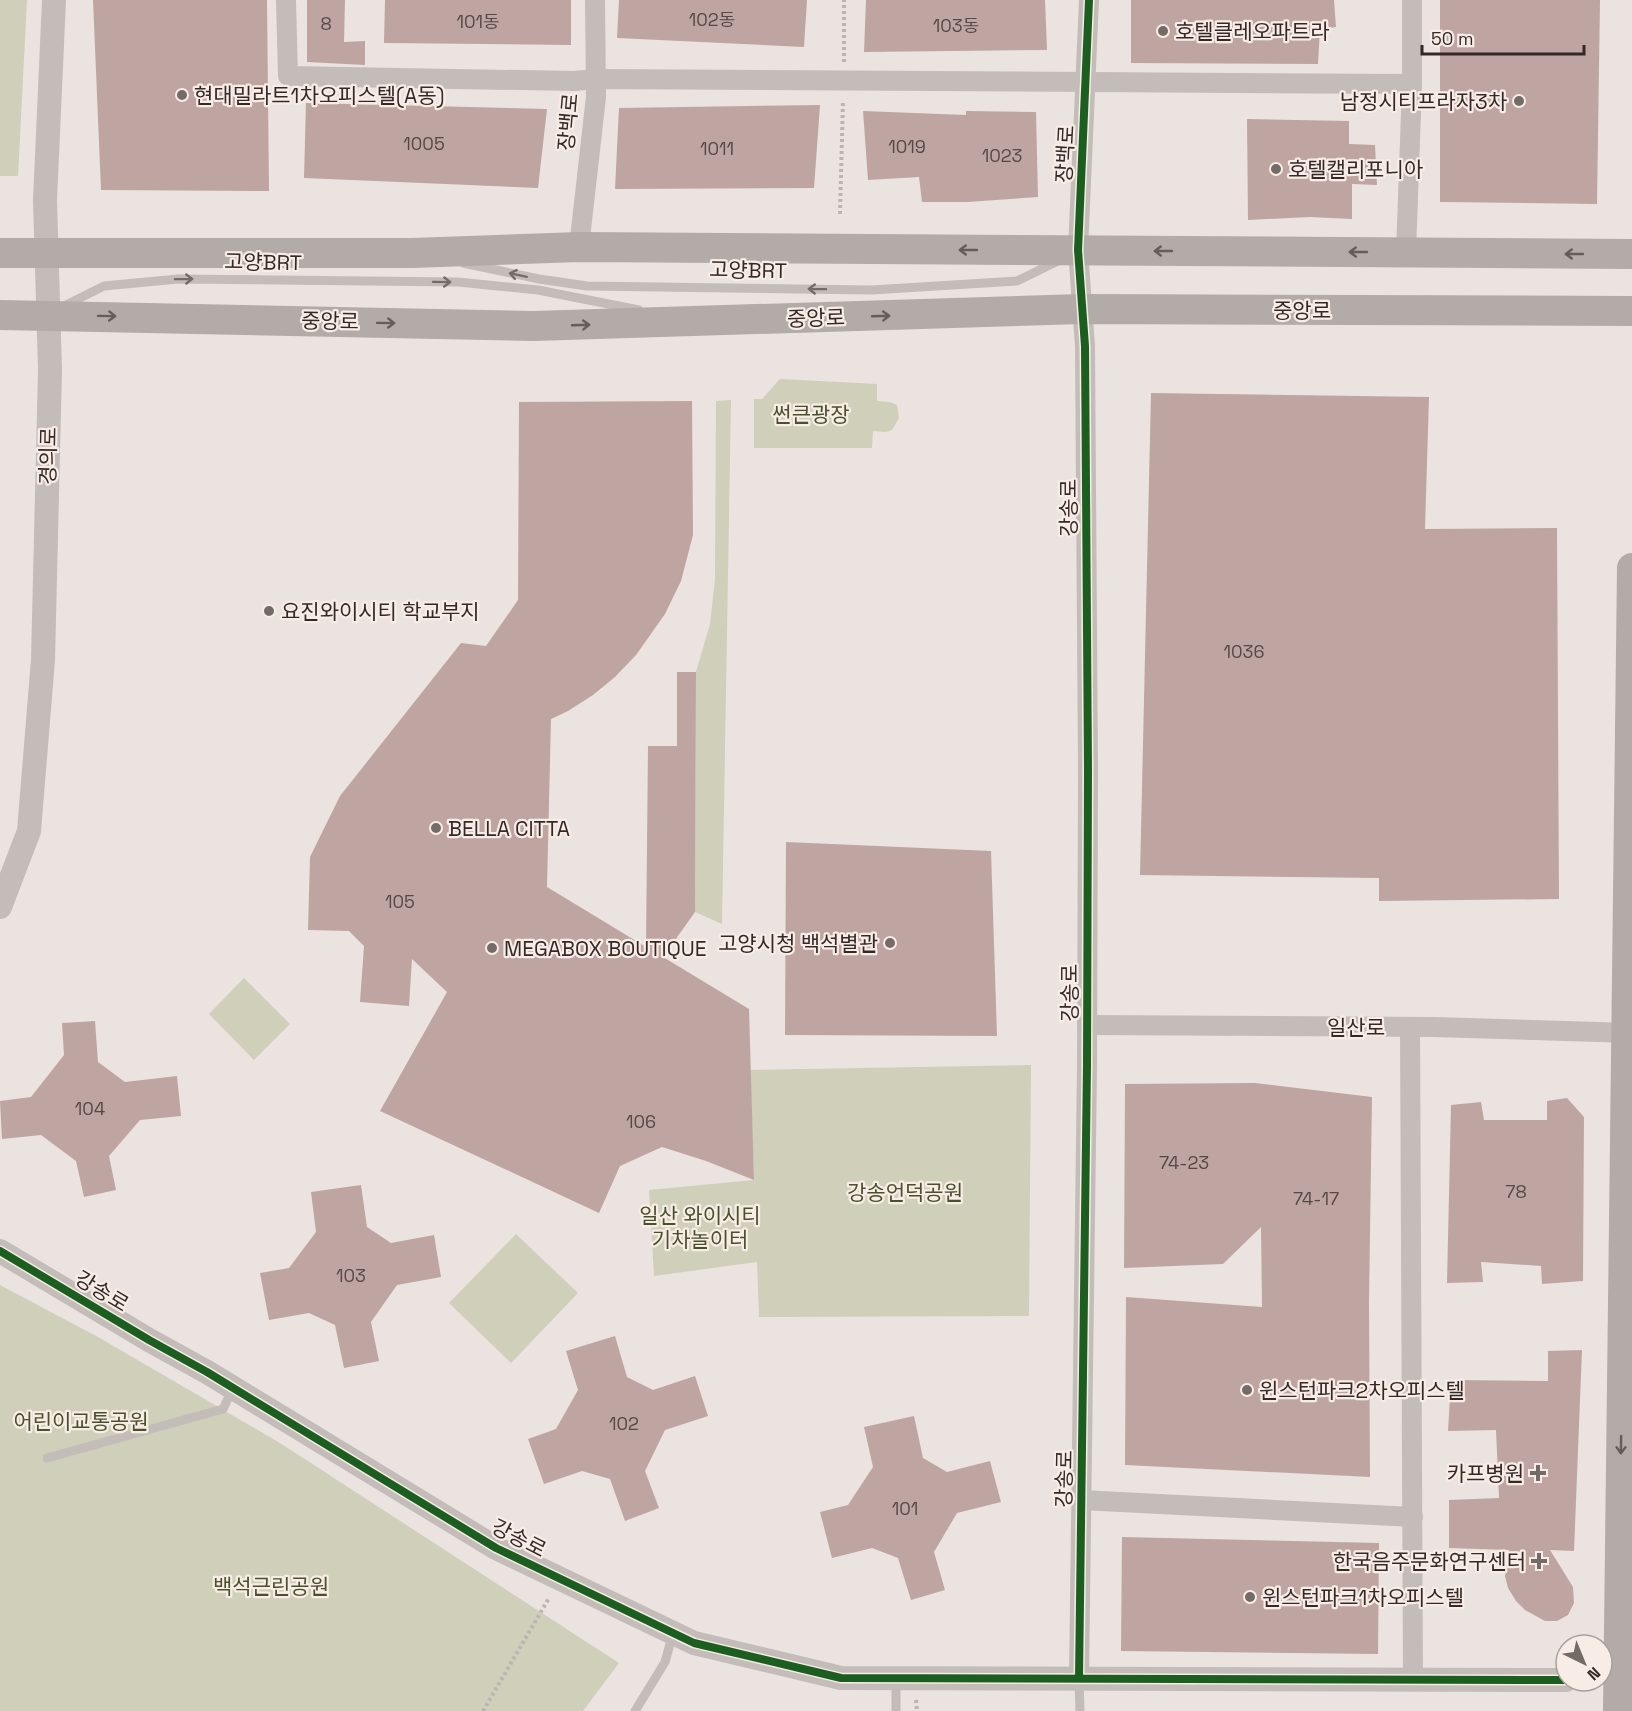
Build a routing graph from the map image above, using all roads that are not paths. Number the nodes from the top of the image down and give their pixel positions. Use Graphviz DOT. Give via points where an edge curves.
graph roads {
  1 [pos="54,0"];
  2 [pos="286,0"];
  3 [pos="595,0"];
  4 [pos="1089,0"];
  5 [pos="1412,0"];
  6 [pos="596,79"];
  7 [pos="1086,83"];
  8 [pos="1412,84"];
  9 [pos="579,247"];
  10 [pos="1078,250"];
  11 [pos="0,253"];
  12 [pos="47,253"];
  13 [pos="412,253"];
  14 [pos="1406,253"];
  15 [pos="1632,254"];
  16 [pos="1081,309"];
  17 [pos="1632,311"];
  18 [pos="0,315"];
  19 [pos="49,315"];
  20 [pos="697,321"];
  21 [pos="1632,568"];
  22 [pos="0,907"];
  23 [pos="1087,1025"];
  24 [pos="1410,1027"];
  25 [pos="1629,1033"];
  26 [pos="0,1251"];
  27 [pos="233,1388"];
  28 [pos="47,1458"];
  29 [pos="1082,1500"];
  30 [pos="1413,1517"];
  31 [pos="673,1633"];
  32 [pos="1611,1633"];
  33 [pos="1079,1678"];
  34 [pos="896,1679"];
  35 [pos="1413,1680"];
  36 [pos="1554,1680"];
  37 [pos="1613,1693"];
  38 [pos="635,1711"];
  39 [pos="896,1711"];
  40 [pos="1080,1711"];
  41 [pos="1618,1711"];
  1 -- 12 [label="street, 경의로" via="45,200"];
  2 -- 6 [label="street" via="288,76"];
  3 -- 6 [label="street, 장백로"];
  4 -- 7 [label="street, 장백로"];
  5 -- 8 [label="street"];
  6 -- 7 [label="street"];
  6 -- 9 [label="street, 장백로"];
  7 -- 8 [label="street"];
  7 -- 10 [label="street, 장백로"];
  8 -- 14 [label="street"];
  10 -- 9 [label="main road, one-way"];
  9 -- 13 [label="main road"];
  10 -- 13 [label="lane, 고양BRT, one-way" via="1017,281 872,290 587,286"];
  14 -- 10 [label="main road, one-way"];
  10 -- 16 [label="street, 장백로"];
  11 -- 12 [label="main road"];
  12 -- 13 [label="main road"];
  12 -- 19 [label="street, 경의로"];
  15 -- 14 [label="main road, one-way"];
  16 -- 17 [label="main road, 중앙로"];
  20 -- 16 [label="main road, 중앙로, one-way"];
  16 -- 23 [label="street, 강송로" via="1085,346"];
  18 -- 19 [label="main road, 중앙로"];
  19 -- 20 [label="main road, 중앙로, one-way" via="534,326"];
  19 -- 20 [label="lane, 고양BRT, one-way" via="104,286 189,279 458,282 538,290"];
  19 -- 22 [label="street, 경의로" via="43,660 29,831"];
  21 -- 25 [label="main road"];
  23 -- 24 [label="street, 일산로"];
  23 -- 29 [label="street, 강송로"];
  24 -- 25 [label="street, 일산로"];
  24 -- 30 [label="street"];
  25 -- 32 [label="main road, one-way"];
  26 -- 27 [label="street, 강송로"];
  27 -- 28 [label="lane" via="223,1409"];
  27 -- 31 [label="street, 강송로" via="496,1548"];
  29 -- 30 [label="street"];
  29 -- 33 [label="street, 강송로"];
  30 -- 35 [label="street"];
  31 -- 34 [label="street, 강송로" via="694,1643 841,1678"];
  31 -- 38 [label="lane" via="665,1662"];
  33 -- 34 [label="street, 강송로"];
  33 -- 35 [label="street, 강송로"];
  33 -- 40 [label="lane"];
  34 -- 39 [label="lane"];
  35 -- 36 [label="street, 강송로"];
  37 -- 41 [label="main road"];
}
